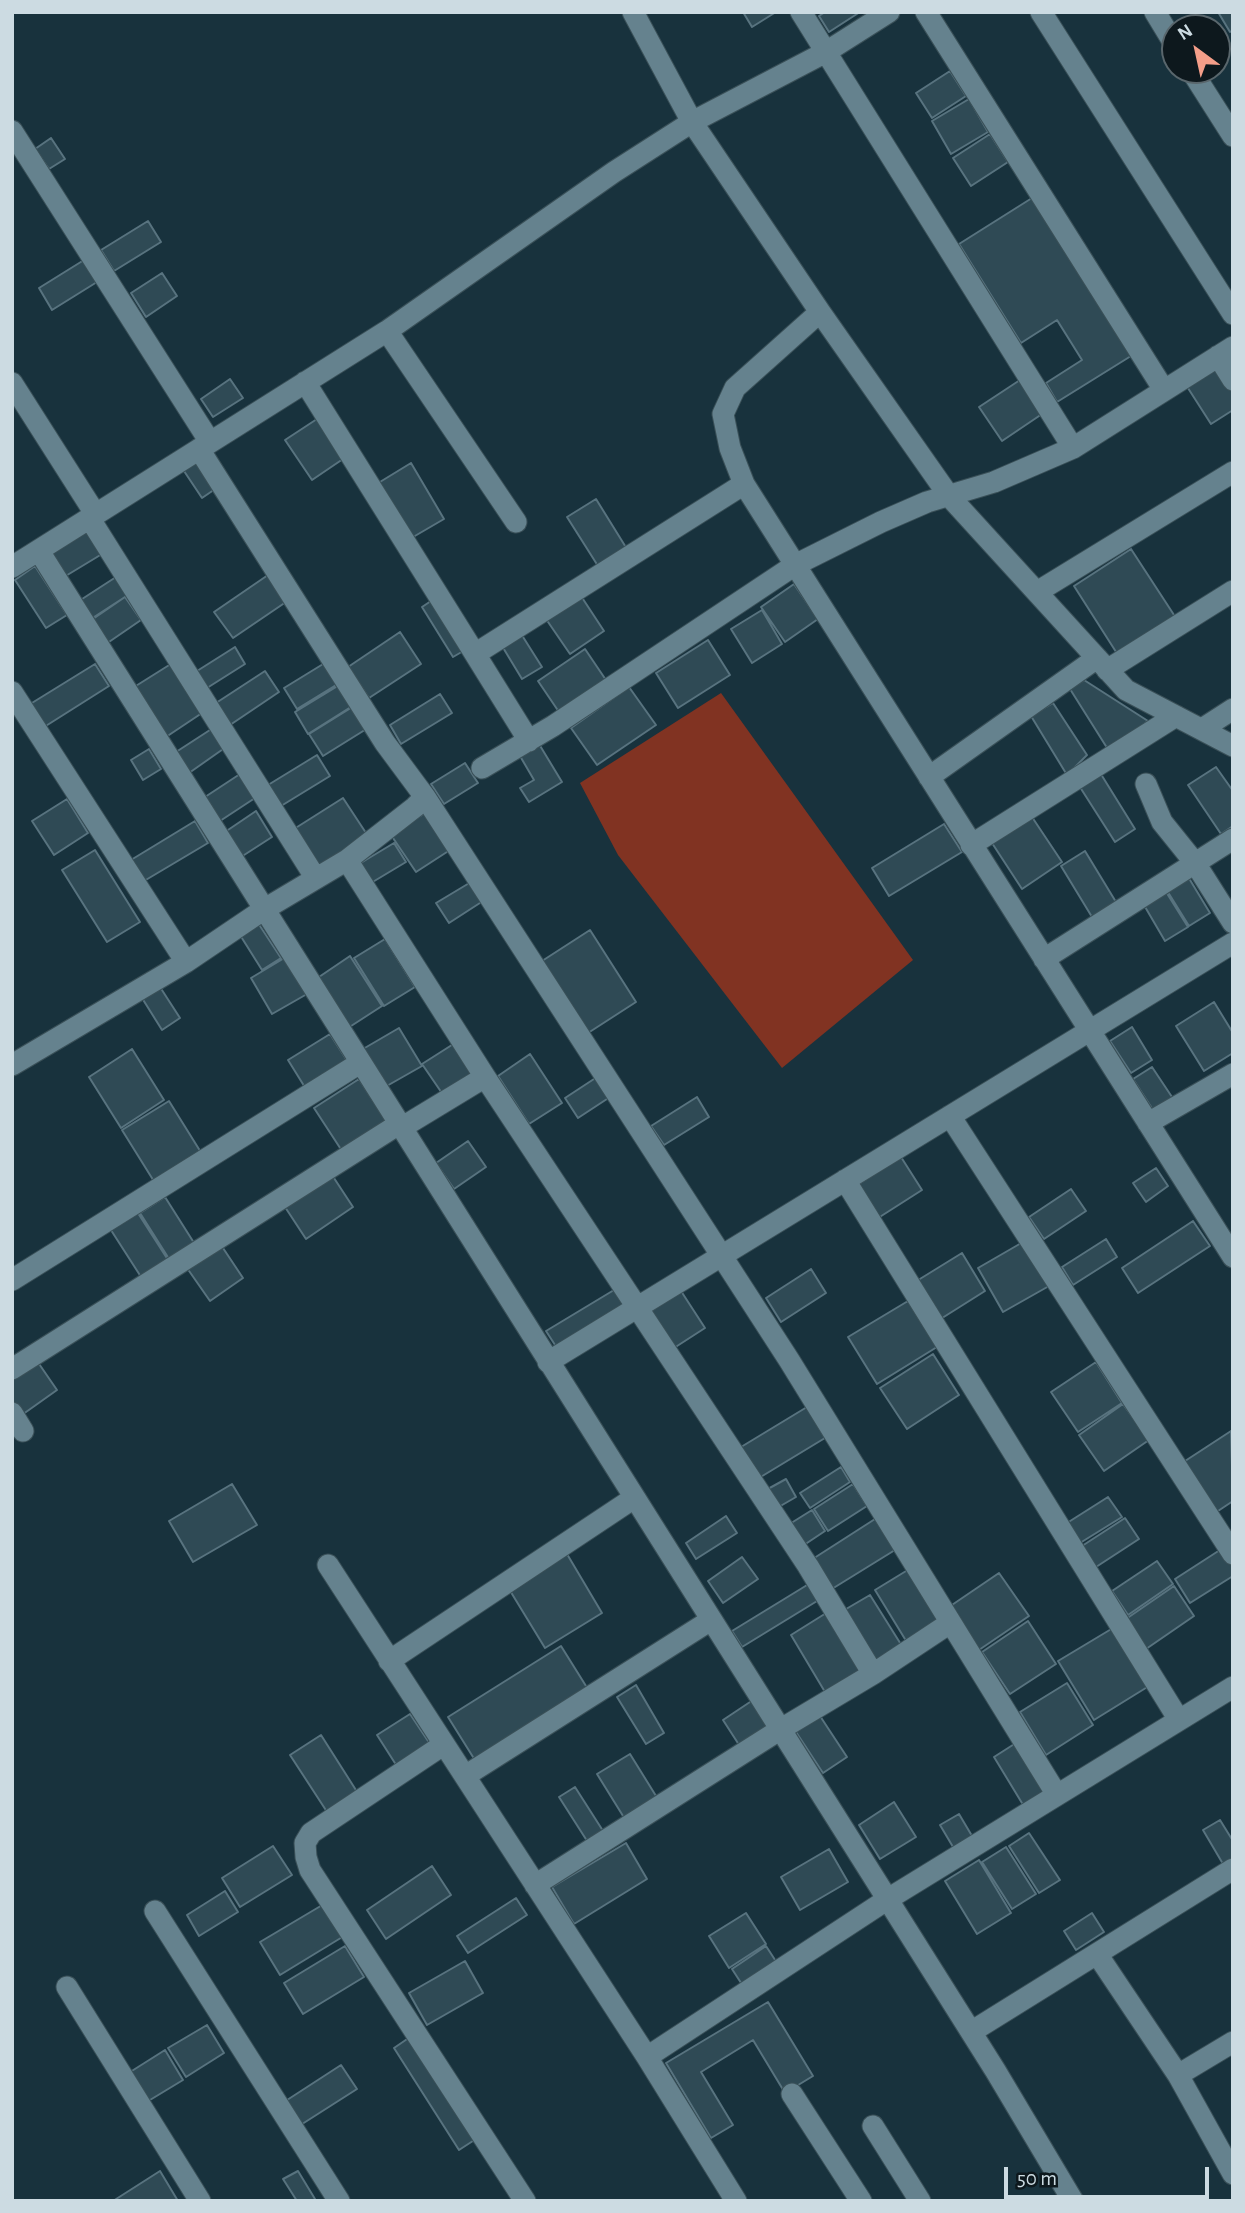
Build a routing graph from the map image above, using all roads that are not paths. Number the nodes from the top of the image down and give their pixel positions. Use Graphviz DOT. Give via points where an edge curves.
graph roads {
  1 [pos="633,12"];
  2 [pos="801,12"];
  3 [pos="889,12"];
  4 [pos="926,12"];
  5 [pos="1041,12"];
  6 [pos="826,52"];
  7 [pos="1200,84"];
  8 [pos="692,122"];
  9 [pos="12,131"];
  10 [pos="1233,136"];
  11 [pos="820,312"];
  12 [pos="1233,314"];
  13 [pos="387,331"];
  14 [pos="1225,352"];
  15 [pos="1233,380"];
  16 [pos="305,382"];
  17 [pos="12,383"];
  18 [pos="1164,390"];
  19 [pos="205,446"];
  20 [pos="1073,448"];
  21 [pos="1233,471"];
  22 [pos="744,484"];
  23 [pos="949,496"];
  24 [pos="93,517"];
  25 [pos="516,522"];
  26 [pos="21,557"];
  27 [pos="794,565"];
  28 [pos="1233,591"];
  29 [pos="1037,592"];
  30 [pos="475,654"];
  31 [pos="1102,664"];
  32 [pos="12,692"];
  33 [pos="1233,709"];
  34 [pos="1177,716"];
  35 [pos="1202,729"];
  36 [pos="529,741"];
  37 [pos="1233,746"];
  38 [pos="482,768"];
  39 [pos="929,776"];
  40 [pos="1146,784"];
  41 [pos="425,797"];
  42 [pos="1233,839"];
  43 [pos="971,845"];
  44 [pos="347,860"];
  45 [pos="1195,863"];
  46 [pos="315,877"];
  47 [pos="264,910"];
  48 [pos="1233,923"];
  49 [pos="1233,943"];
  50 [pos="1044,959"];
  51 [pos="186,962"];
  52 [pos="1089,1030"];
  53 [pos="360,1063"];
  54 [pos="12,1065"];
  55 [pos="1233,1074"];
  56 [pos="485,1077"];
  57 [pos="950,1116"];
  58 [pos="1149,1123"];
  59 [pos="400,1126"];
  60 [pos="845,1180"];
  61 [pos="720,1256"];
  62 [pos="1232,1256"];
  63 [pos="12,1280"];
  64 [pos="638,1307"];
  65 [pos="548,1362"];
  66 [pos="12,1369"];
  67 [pos="635,1498"];
  68 [pos="1233,1554"];
  69 [pos="328,1565"];
  70 [pos="711,1620"];
  71 [pos="950,1623"];
  72 [pos="389,1661"];
  73 [pos="873,1674"];
  74 [pos="1233,1687"];
  75 [pos="1179,1720"];
  76 [pos="781,1728"];
  77 [pos="443,1745"];
  78 [pos="465,1776"];
  79 [pos="1057,1795"];
  80 [pos="1233,1869"];
  81 [pos="535,1885"];
  82 [pos="888,1899"];
  83 [pos="155,1912"];
  84 [pos="1097,1954"];
  85 [pos="67,1987"];
  86 [pos="971,2032"];
  87 [pos="1233,2042"];
  88 [pos="647,2057"];
  89 [pos="1178,2075"];
  90 [pos="792,2094"];
  91 [pos="873,2126"];
  92 [pos="1233,2174"];
  93 [pos="200,2201"];
  94 [pos="339,2201"];
  95 [pos="526,2201"];
  96 [pos="736,2201"];
  97 [pos="861,2201"];
  98 [pos="920,2201"];
  99 [pos="1073,2201"];
  1 -- 8 [label="street"];
  2 -- 6 [label="street"];
  3 -- 6 [label="street"];
  4 -- 18 [label="street"];
  5 -- 12 [label="street"];
  6 -- 8 [label="street"];
  6 -- 20 [label="street"];
  7 -- 10 [label="street"];
  8 -- 11 [label="street"];
  8 -- 13 [label="street"];
  9 -- 19 [label="street"];
  11 -- 22 [label="street" via="735,388 723,414"];
  11 -- 23 [label="street"];
  13 -- 16 [label="street"];
  13 -- 25 [label="street"];
  14 -- 15 [label="street"];
  14 -- 18 [label="street"];
  16 -- 19 [label="street"];
  16 -- 30 [label="street"];
  17 -- 24 [label="street"];
  18 -- 20 [label="street"];
  19 -- 24 [label="street"];
  19 -- 41 [label="street" via="385,743"];
  20 -- 23 [label="street"];
  21 -- 29 [label="street"];
  22 -- 27 [label="street"];
  22 -- 30 [label="street"];
  23 -- 27 [label="street" via="881,522"];
  23 -- 29 [label="street"];
  24 -- 26 [label="street"];
  24 -- 46 [label="street"];
  26 -- 47 [label="street"];
  27 -- 36 [label="street"];
  27 -- 39 [label="street"];
  28 -- 31 [label="street"];
  29 -- 31 [label="street"];
  30 -- 36 [label="street"];
  31 -- 34 [label="street" via="1133,696"];
  31 -- 39 [label="street"];
  32 -- 51 [label="street"];
  33 -- 35 [label="street"];
  34 -- 35 [label="street"];
  34 -- 43 [label="street"];
  35 -- 37 [label="street"];
  36 -- 38 [label="street"];
  39 -- 43 [label="street"];
  40 -- 45 [label="street" via="1162,822"];
  41 -- 44 [label="street"];
  41 -- 61 [label="street"];
  42 -- 45 [label="street"];
  43 -- 50 [label="street"];
  44 -- 46 [label="street"];
  44 -- 56 [label="street"];
  45 -- 48 [label="street"];
  45 -- 50 [label="street"];
  46 -- 47 [label="street"];
  47 -- 51 [label="street"];
  47 -- 53 [label="street"];
  49 -- 52 [label="street"];
  50 -- 52 [label="street"];
  51 -- 54 [label="street"];
  52 -- 57 [label="street"];
  52 -- 58 [label="street"];
  53 -- 59 [label="street"];
  53 -- 63 [label="street"];
  55 -- 58 [label="street"];
  56 -- 59 [label="street"];
  56 -- 64 [label="street"];
  57 -- 60 [label="street"];
  57 -- 68 [label="street"];
  58 -- 62 [label="street"];
  59 -- 65 [label="street"];
  59 -- 66 [label="street"];
  60 -- 61 [label="street"];
  60 -- 75 [label="street"];
  61 -- 64 [label="street"];
  61 -- 71 [label="street"];
  64 -- 65 [label="street"];
  64 -- 73 [label="street"];
  65 -- 67 [label="street"];
  67 -- 70 [label="street"];
  67 -- 72 [label="street"];
  69 -- 72 [label="street"];
  70 -- 76 [label="street"];
  70 -- 78 [label="street"];
  71 -- 73 [label="street"];
  71 -- 79 [label="street"];
  72 -- 77 [label="street"];
  73 -- 76 [label="street"];
  74 -- 75 [label="street"];
  75 -- 79 [label="street"];
  76 -- 81 [label="street"];
  76 -- 82 [label="street"];
  77 -- 78 [label="street"];
  77 -- 95 [label="street" via="311,1833 305,1843 306,1857 310,1870"];
  78 -- 81 [label="street"];
  79 -- 82 [label="street"];
  80 -- 84 [label="street"];
  81 -- 88 [label="street"];
  82 -- 86 [label="street"];
  82 -- 88 [label="street"];
  83 -- 94 [label="street"];
  84 -- 86 [label="street"];
  84 -- 89 [label="street"];
  85 -- 93 [label="street"];
  86 -- 99 [label="street"];
  87 -- 89 [label="street"];
  88 -- 96 [label="street"];
  89 -- 92 [label="street"];
  90 -- 97 [label="street"];
  91 -- 98 [label="street"];
}
